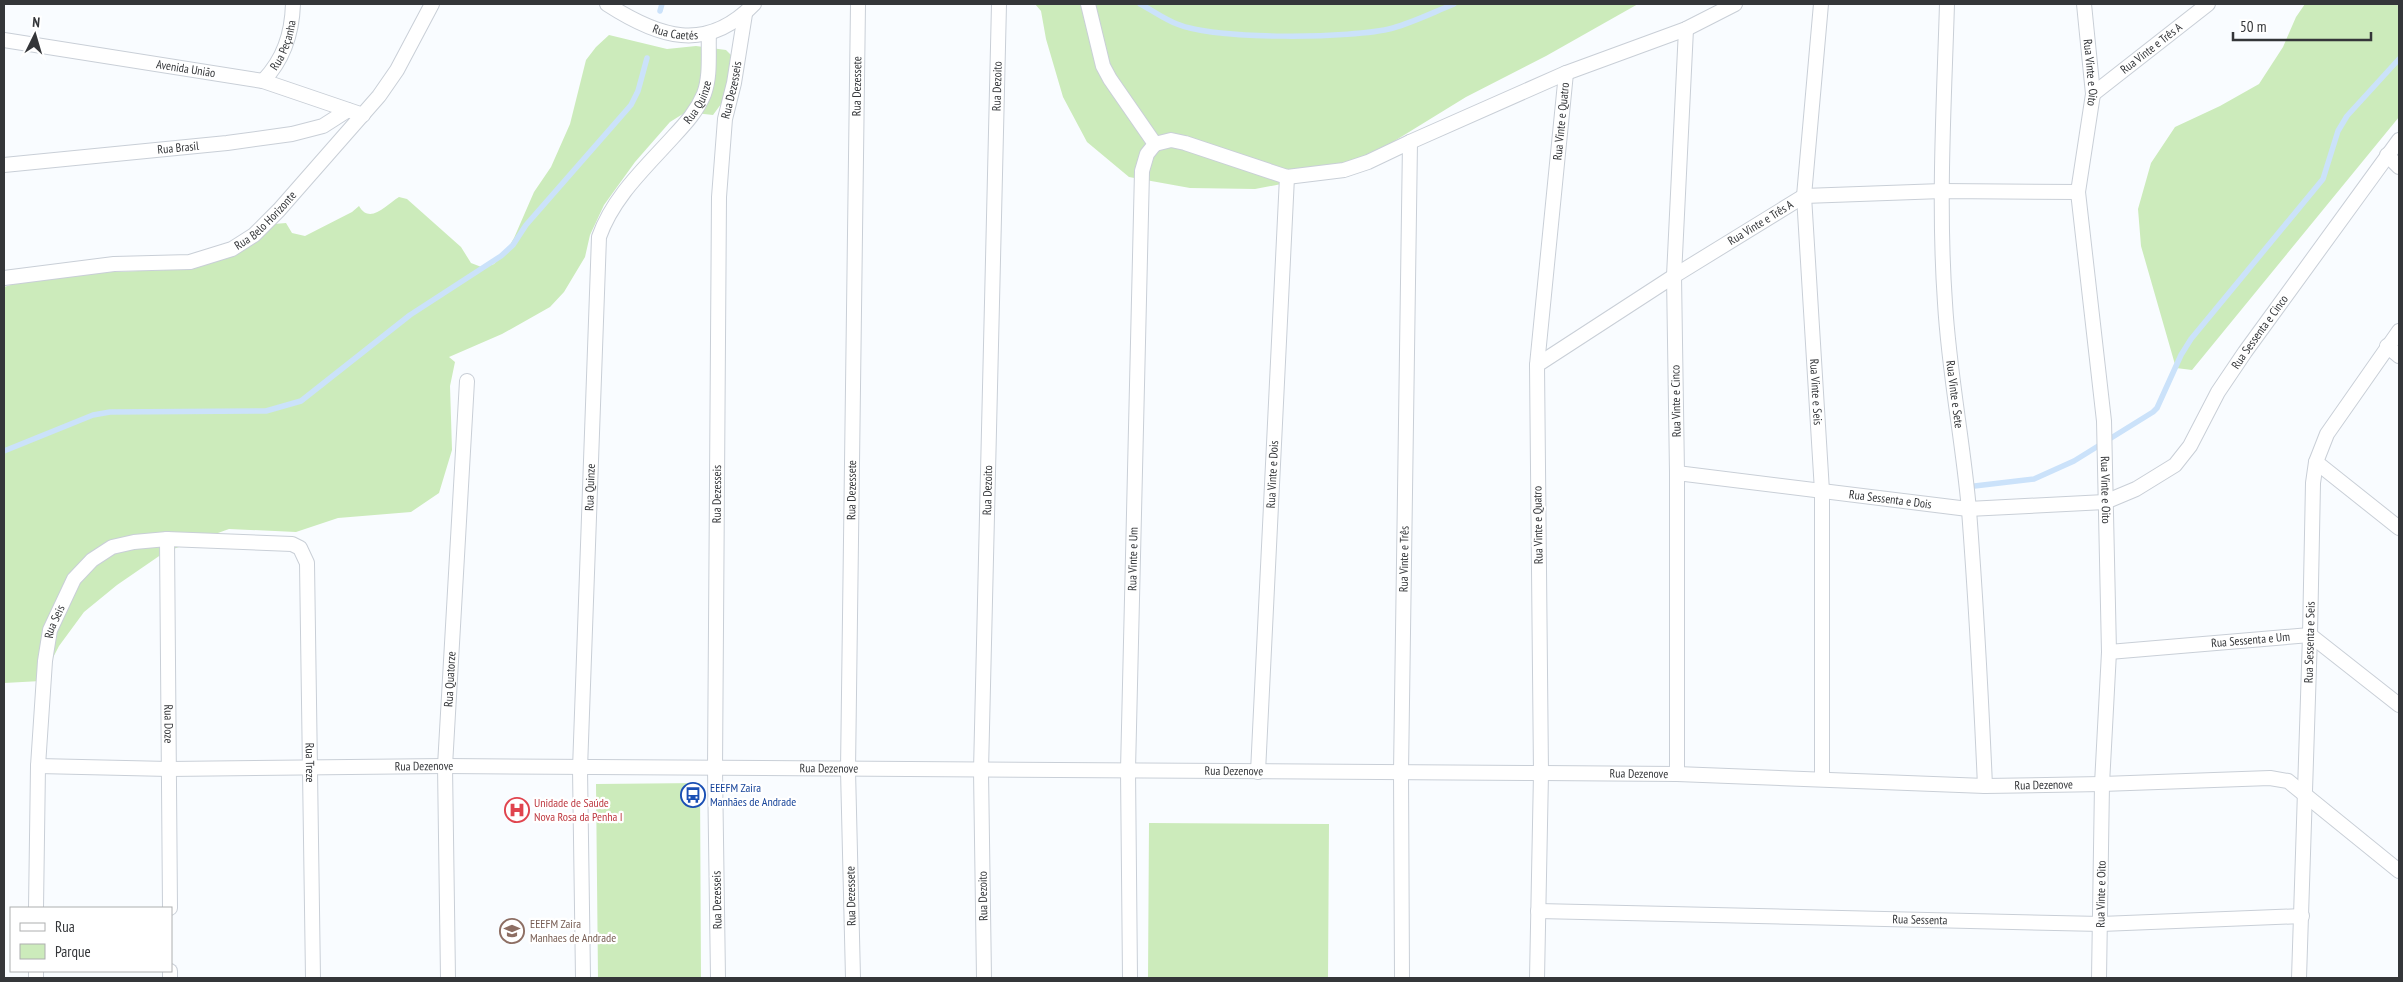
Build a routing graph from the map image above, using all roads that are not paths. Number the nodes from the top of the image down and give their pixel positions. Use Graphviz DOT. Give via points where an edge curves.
graph roads {
  1 [pos="293,4"];
  2 [pos="432,4"];
  3 [pos="607,4"];
  4 [pos="858,4"];
  5 [pos="998,4"];
  6 [pos="1088,4"];
  7 [pos="1735,4"];
  8 [pos="1821,4"];
  9 [pos="1947,4"];
  10 [pos="2084,4"];
  11 [pos="2208,4"];
  12 [pos="750,9"];
  13 [pos="1686,29"];
  14 [pos="709,33"];
  15 [pos="4,40"];
  16 [pos="1566,73"];
  17 [pos="263,81"];
  18 [pos="2093,94"];
  19 [pos="348,110"];
  20 [pos="363,114"];
  21 [pos="2399,140"];
  22 [pos="1410,142"];
  23 [pos="1155,144"];
  24 [pos="2387,155"];
  25 [pos="4,165"];
  26 [pos="2399,167"];
  27 [pos="1287,177"];
  28 [pos="1942,191"];
  29 [pos="2078,192"];
  30 [pos="1804,196"];
  31 [pos="1674,276"];
  32 [pos="4,278"];
  33 [pos="2399,331"];
  34 [pos="2387,346"];
  35 [pos="2399,356"];
  36 [pos="1537,365"];
  37 [pos="467,381"];
  38 [pos="2316,462"];
  39 [pos="1678,472"];
  40 [pos="1822,491"];
  41 [pos="2104,502"];
  42 [pos="1968,509"];
  43 [pos="2399,528"];
  44 [pos="167,539"];
  45 [pos="300,548"];
  46 [pos="2310,635"];
  47 [pos="2109,652"];
  48 [pos="2399,705"];
  49 [pos="38,766"];
  50 [pos="445,766"];
  51 [pos="310,767"];
  52 [pos="169,769"];
  53 [pos="580,769"];
  54 [pos="715,770"];
  55 [pos="848,770"];
  56 [pos="1128,770"];
  57 [pos="981,771"];
  58 [pos="1258,772"];
  59 [pos="1401,772"];
  60 [pos="1541,773"];
  61 [pos="1677,774"];
  62 [pos="1822,779"];
  63 [pos="2102,784"];
  64 [pos="1985,786"];
  65 [pos="2304,794"];
  66 [pos="2399,871"];
  67 [pos="36,907"];
  68 [pos="170,907"];
  69 [pos="1538,911"];
  70 [pos="2302,916"];
  71 [pos="2101,924"];
  72 [pos="313,978"];
  73 [pos="448,978"];
  74 [pos="584,978"];
  75 [pos="718,978"];
  76 [pos="853,978"];
  77 [pos="984,978"];
  78 [pos="1130,978"];
  79 [pos="1402,978"];
  80 [pos="1537,978"];
  81 [pos="2099,978"];
  82 [pos="2299,978"];
  1 -- 17 [label="street, Rua Peçanha" via="282,56"];
  2 -- 20 [label="street, Rua Belo Horizonte" via="396,70"];
  3 -- 14 [label="street, Rua Caetés" via="653,30 689,36"];
  4 -- 55 [label="street, Rua Dezessete"];
  5 -- 57 [label="street, Rua Dezoito"];
  6 -- 23 [label="street" via="1103,66"];
  7 -- 13 [label="street"];
  8 -- 30 [label="street, Rua Vinte e Seis"];
  9 -- 28 [label="street, Rua Vinte e Sete"];
  10 -- 18 [label="street, Rua Vinte e Oito"];
  11 -- 18 [label="street, Rua Vinte e Três A"];
  12 -- 14 [label="street, Rua Caetés"];
  12 -- 54 [label="street, Rua Dezesseis" via="725,119 721,156"];
  13 -- 16 [label="street"];
  13 -- 31 [label="street, Rua Vinte e Cinco"];
  14 -- 53 [label="street, Rua Quinze" via="708,74 695,112 619,197 606,217 599,237"];
  15 -- 17 [label="street, Avenida União"];
  16 -- 22 [label="street"];
  16 -- 36 [label="street, Rua Vinte e Quatro"];
  17 -- 19 [label="street, Avenida União"];
  18 -- 29 [label="street, Rua Vinte e Oito"];
  19 -- 20 [label="street, Avenida União"];
  19 -- 25 [label="street, Rua Brasil" via="323,126 292,134 228,144"];
  20 -- 32 [label="street, Rua Belo Horizonte" via="280,210 254,235 232,249 190,262 114,264"];
  21 -- 24 [label="street, Rua Sessenta e Cinco"];
  22 -- 27 [label="street" via="1344,170"];
  22 -- 59 [label="street, Rua Vinte e Três"];
  23 -- 27 [label="street" via="1171,140 1185,143"];
  23 -- 56 [label="street, Rua Vinte e Um" via="1147,154 1142,171"];
  24 -- 26 [label="street"];
  24 -- 41 [label="street, Rua Sessenta e Cinco" via="2245,352 2218,392 2190,446 2175,465 2136,490"];
  27 -- 58 [label="street, Rua Vinte e Dois"];
  28 -- 29 [label="street, Rua Vinte e Três A"];
  28 -- 30 [label="street, Rua Vinte e Três A"];
  28 -- 42 [label="street, Rua Vinte e Sete" via="1947,336"];
  29 -- 41 [label="street, Rua Vinte e Oito" via="2104,421"];
  30 -- 31 [label="street, Rua Vinte e Três A"];
  30 -- 40 [label="street, Rua Vinte e Seis"];
  31 -- 36 [label="street, Rua Vinte e Três A"];
  31 -- 39 [label="street, Rua Vinte e Cinco"];
  33 -- 34 [label="street, Rua Sessenta e Seis"];
  34 -- 35 [label="street"];
  34 -- 38 [label="street, Rua Sessenta e Seis" via="2327,434"];
  36 -- 60 [label="street, Rua Vinte e Quatro"];
  37 -- 50 [label="street, Rua Quatorze"];
  38 -- 43 [label="street"];
  38 -- 46 [label="street, Rua Sessenta e Seis" via="2311,505"];
  39 -- 40 [label="street, Rua Sessenta e Dois"];
  39 -- 61 [label="street, Rua Vinte e Cinco"];
  40 -- 42 [label="street, Rua Sessenta e Dois"];
  40 -- 62 [label="street, Rua Vinte e Seis"];
  41 -- 42 [label="street, Rua Sessenta e Dois"];
  41 -- 47 [label="street, Rua Vinte e Oito"];
  42 -- 64 [label="street, Rua Vinte e Sete" via="1978,622"];
  44 -- 45 [label="street, Rua Seis" via="284,542"];
  44 -- 49 [label="street, Rua Seis" via="112,547 92,560 74,579 50,630"];
  44 -- 52 [label="street, Rua Doze"];
  45 -- 51 [label="street, Rua Treze" via="307,563"];
  46 -- 47 [label="street, Rua Sessenta e Um"];
  46 -- 48 [label="street"];
  46 -- 65 [label="street, Rua Sessenta e Seis"];
  47 -- 63 [label="street, Rua Vinte e Oito"];
  49 -- 52 [label="street, Rua Dezenove"];
  49 -- 67 [label="street, Rua Seis"];
  50 -- 51 [label="street, Rua Dezenove"];
  50 -- 53 [label="street, Rua Dezenove"];
  50 -- 73 [label="street, Rua Quatorze"];
  51 -- 52 [label="street, Rua Dezenove"];
  51 -- 72 [label="street, Rua Treze"];
  52 -- 68 [label="street, Rua Doze"];
  53 -- 54 [label="street, Rua Dezenove"];
  53 -- 74 [label="street, Rua Quinze"];
  54 -- 55 [label="street, Rua Dezenove"];
  54 -- 75 [label="street, Rua Dezesseis"];
  55 -- 57 [label="street, Rua Dezenove"];
  55 -- 76 [label="street, Rua Dezessete"];
  56 -- 57 [label="street, Rua Dezenove"];
  56 -- 58 [label="street, Rua Dezenove"];
  56 -- 78 [label="street, Rua Vinte e Um"];
  57 -- 77 [label="street, Rua Dezoito"];
  58 -- 59 [label="street, Rua Dezenove"];
  59 -- 60 [label="street, Rua Dezenove"];
  59 -- 79 [label="street, Rua Vinte e Três"];
  60 -- 61 [label="street, Rua Dezenove"];
  60 -- 69 [label="street, Rua Vinte e Quatro"];
  61 -- 62 [label="street, Rua Dezenove"];
  62 -- 64 [label="street, Rua Dezenove"];
  63 -- 64 [label="street, Rua Dezenove"];
  63 -- 65 [label="street, Rua Dezenove" via="2270,778 2288,781"];
  63 -- 71 [label="street, Rua Vinte e Oito"];
  65 -- 66 [label="street, Rua Dezenove"];
  65 -- 70 [label="street, Rua Sessenta e Seis"];
  69 -- 71 [label="street, Rua Sessenta"];
  69 -- 80 [label="street, Rua Vinte e Quatro"];
  70 -- 71 [label="street, Rua Sessenta"];
  70 -- 82 [label="street, Rua Sessenta e Seis"];
  71 -- 81 [label="street, Rua Vinte e Oito"];
}
